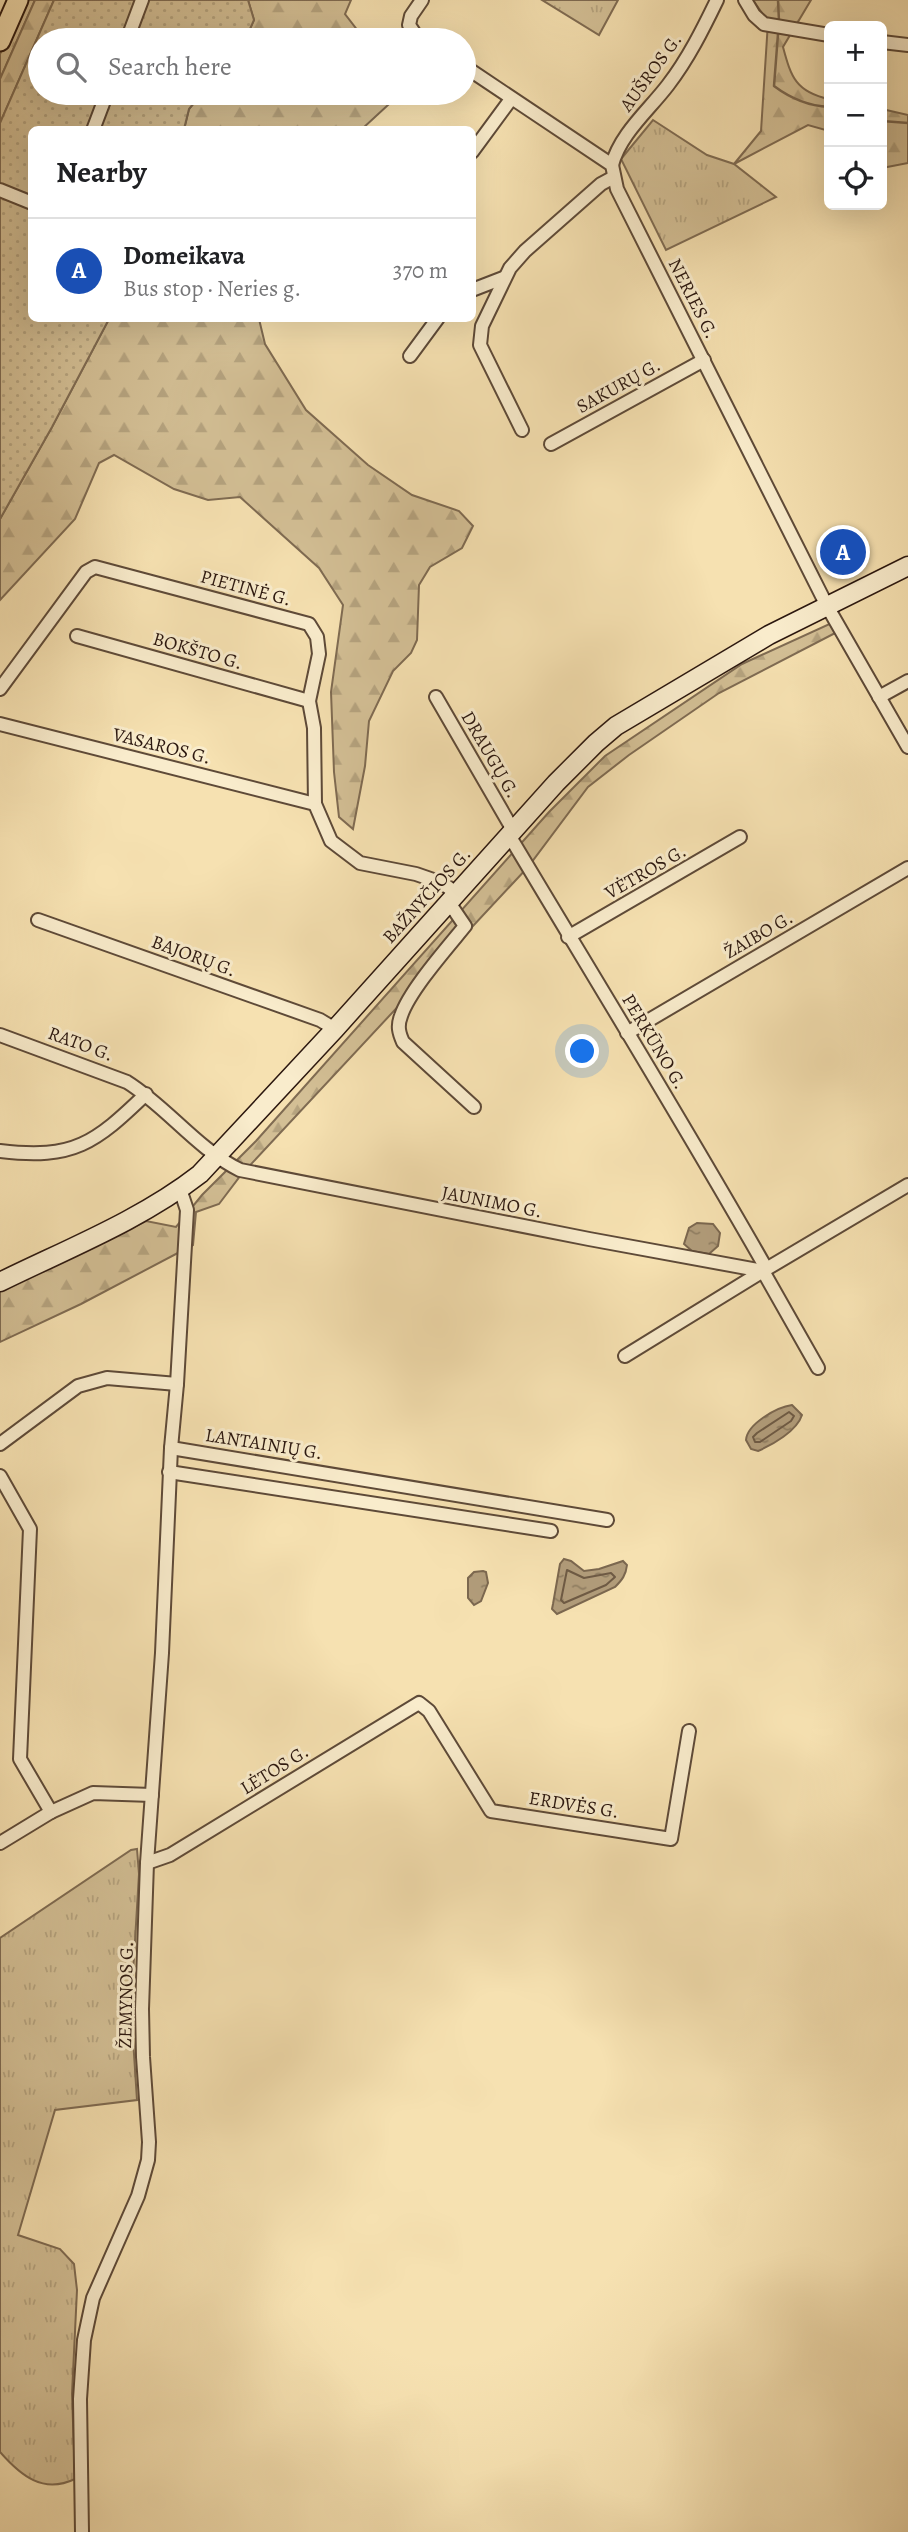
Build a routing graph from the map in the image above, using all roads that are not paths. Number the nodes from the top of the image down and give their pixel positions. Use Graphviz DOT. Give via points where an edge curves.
graph roads {
  1 [pos="18,0"];
  2 [pos="142,0"];
  3 [pos="422,0"];
  4 [pos="718,0"];
  5 [pos="745,0"];
  6 [pos="132,28"];
  7 [pos="411,28"];
  8 [pos="824,34"];
  9 [pos="0,41"];
  10 [pos="887,43"];
  11 [pos="908,46"];
  12 [pos="476,74"];
  13 [pos="511,99"];
  14 [pos="102,105"];
  15 [pos="95,126"];
  16 [pos="476,147"];
  17 [pos="613,171"];
  18 [pos="0,190"];
  19 [pos="28,201"];
  20 [pos="503,278"];
  21 [pos="476,288"];
  22 [pos="435,322"];
  23 [pos="410,356"];
  24 [pos="704,360"];
  25 [pos="522,430"];
  26 [pos="551,444"];
  27 [pos="908,566"];
  28 [pos="827,606"];
  29 [pos="77,636"];
  30 [pos="908,681"];
  31 [pos="0,689"];
  32 [pos="436,697"];
  33 [pos="879,697"];
  34 [pos="309,701"];
  35 [pos="0,724"];
  36 [pos="908,747"];
  37 [pos="316,804"];
  38 [pos="511,832"];
  39 [pos="740,837"];
  40 [pos="908,868"];
  41 [pos="452,897"];
  42 [pos="38,920"];
  43 [pos="568,937"];
  44 [pos="335,1029"];
  45 [pos="627,1033"];
  46 [pos="0,1035"];
  47 [pos="146,1094"];
  48 [pos="474,1107"];
  49 [pos="0,1152"];
  50 [pos="218,1156"];
  51 [pos="908,1185"];
  52 [pos="180,1189"];
  53 [pos="764,1270"];
  54 [pos="0,1282"];
  55 [pos="625,1356"];
  56 [pos="818,1368"];
  57 [pos="177,1384"];
  58 [pos="0,1444"];
  59 [pos="171,1447"];
  60 [pos="169,1472"];
  61 [pos="0,1476"];
  62 [pos="607,1520"];
  63 [pos="551,1531"];
  64 [pos="419,1703"];
  65 [pos="689,1731"];
  66 [pos="152,1795"];
  67 [pos="51,1812"];
  68 [pos="0,1843"];
  69 [pos="147,1863"];
  70 [pos="82,2532"];
  1 -- 9 [label="main road"];
  2 -- 6 [label="street"];
  3 -- 7 [label="street" via="411,16"];
  4 -- 17 [label="street, AUŠROS G." via="678,71 617,152"];
  5 -- 8 [label="street" via="764,24"];
  10 -- 11 [label="street"];
  12 -- 13 [label="street"];
  13 -- 16 [label="street"];
  13 -- 17 [label="street"];
  14 -- 15 [label="street"];
  17 -- 20 [label="street" via="525,251"];
  17 -- 24 [label="street, NERIES G." via="617,189"];
  18 -- 19 [label="street"];
  20 -- 21 [label="street"];
  20 -- 25 [label="street" via="482,326 480,345"];
  22 -- 23 [label="street"];
  24 -- 26 [label="street, SAKURŲ G."];
  24 -- 28 [label="street, NERIES G."];
  27 -- 28 [label="main road, BAŽNYČIOS G."];
  28 -- 33 [label="street, NERIES G."];
  28 -- 38 [label="main road, BAŽNYČIOS G." via="616,726"];
  29 -- 34 [label="street, BOKŠTO G."];
  30 -- 33 [label="street"];
  31 -- 34 [label="street, PIETINĖ G." via="86,572 95,567 309,624 319,654"];
  32 -- 38 [label="street, DRAUGŲ G."];
  33 -- 36 [label="street, NERIES G."];
  34 -- 37 [label="street, PIETINĖ G."];
  35 -- 37 [label="street, VASAROS G."];
  37 -- 41 [label="street, PIETINĖ G." via="331,841 359,863 429,878 442,883"];
  38 -- 41 [label="main road, BAŽNYČIOS G."];
  38 -- 43 [label="street, PERKŪNO G."];
  39 -- 43 [label="street, VĖTROS G."];
  40 -- 45 [label="street, ŽAIBO G."];
  41 -- 44 [label="main road, BAŽNYČIOS G."];
  41 -- 48 [label="street" via="465,926 407,1001 398,1031 403,1042"];
  42 -- 44 [label="street, BAJORŲ G."];
  43 -- 45 [label="street, PERKŪNO G."];
  44 -- 50 [label="main road, BAŽNYČIOS G."];
  45 -- 53 [label="street, PERKŪNO G." via="699,1150"];
  46 -- 47 [label="street, RATO G." via="109,1073"];
  47 -- 49 [label="street" via="115,1124 81,1146 48,1154"];
  47 -- 50 [label="street, RATO G."];
  50 -- 52 [label="main road, BAŽNYČIOS G."];
  50 -- 53 [label="street, JAUNIMO G." via="253,1173"];
  51 -- 53 [label="street"];
  52 -- 54 [label="main road, BAŽNYČIOS G."];
  52 -- 57 [label="street" via="187,1210"];
  53 -- 55 [label="street"];
  53 -- 56 [label="street, PERKŪNO G."];
  57 -- 58 [label="street" via="107,1378 78,1386"];
  57 -- 59 [label="street"];
  59 -- 60 [label="street, ŽEMYNOS G."];
  59 -- 62 [label="street, LANTAINIŲ G."];
  60 -- 63 [label="street"];
  60 -- 66 [label="street, ŽEMYNOS G."];
  61 -- 67 [label="street" via="30,1530 20,1759"];
  64 -- 65 [label="street, ERDVĖS G." via="429,1711 491,1811 671,1839"];
  64 -- 69 [label="street, LĖTOS G." via="170,1855"];
  66 -- 67 [label="street" via="93,1793"];
  66 -- 69 [label="street, ŽEMYNOS G."];
  67 -- 68 [label="street"];
  69 -- 70 [label="street, ŽEMYNOS G." via="142,2021 148,2160 138,2196 93,2298 84,2340"];
}
